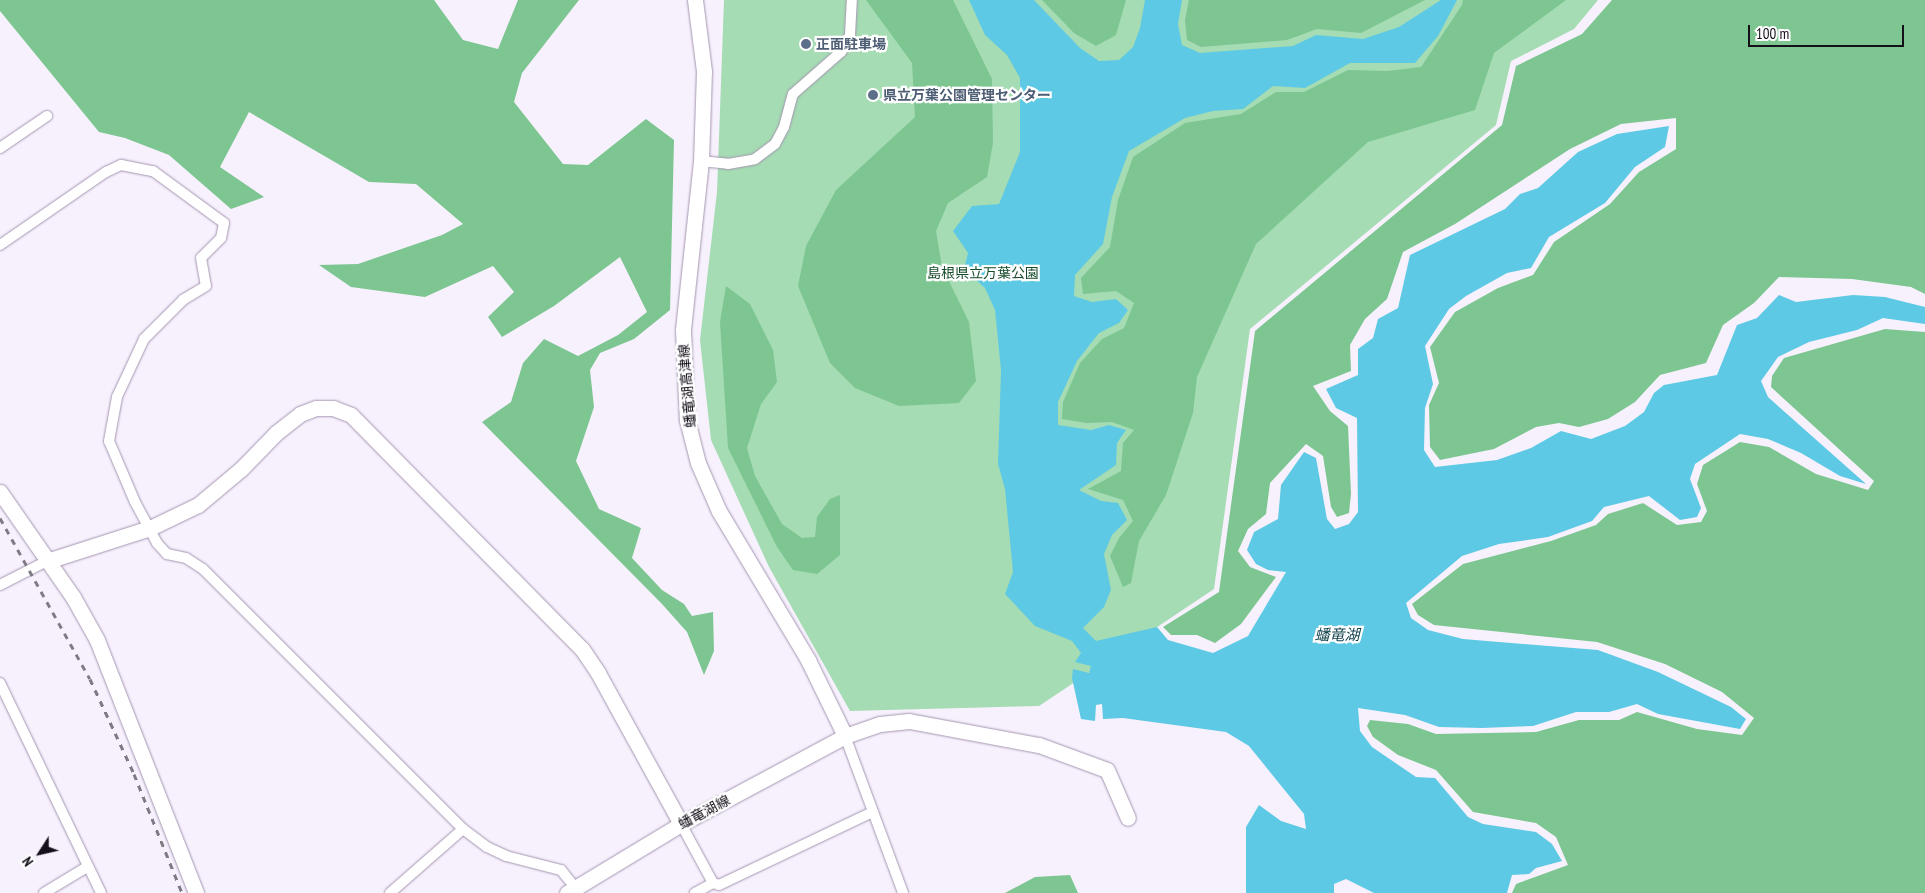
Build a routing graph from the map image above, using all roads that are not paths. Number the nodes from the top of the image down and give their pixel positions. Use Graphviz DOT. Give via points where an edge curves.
graph roads {
  1 [pos="695,0"];
  2 [pos="852,0"];
  3 [pos="47,116"];
  4 [pos="0,148"];
  5 [pos="701,161"];
  6 [pos="0,245"];
  7 [pos="0,492"];
  8 [pos="150,528"];
  9 [pos="47,561"];
  10 [pos="0,586"];
  11 [pos="0,683"];
  12 [pos="846,736"];
  13 [pos="873,812"];
  14 [pos="1128,818"];
  15 [pos="681,824"];
  16 [pos="463,829"];
  17 [pos="87,867"];
  18 [pos="718,887"];
  19 [pos="571,889"];
  20 [pos="44,893"];
  21 [pos="101,893"];
  22 [pos="196,893"];
  23 [pos="390,893"];
  24 [pos="695,893"];
  25 [pos="903,893"];
  1 -- 5 [label="street, 蟠竜湖高津線" via="704,71"];
  2 -- 5 [label="street" via="850,35 841,52 793,94 784,127 775,144 755,159 728,164"];
  3 -- 4 [label="street"];
  5 -- 12 [label="street, 蟠竜湖高津線" via="683,330 682,360 689,429 698,463 719,511 808,660"];
  6 -- 8 [label="street" via="121,165 136,165 153,171 224,222 221,238 201,258 206,286 183,300 144,339 117,397 109,441"];
  7 -- 9 [label="street"];
  8 -- 9 [label="street"];
  8 -- 15 [label="street" via="178,516 219,489 300,414 316,408 334,408 351,415 582,649"];
  8 -- 16 [label="street" via="167,554 186,558 203,569"];
  9 -- 10 [label="street"];
  9 -- 22 [label="street" via="97,640"];
  11 -- 17 [label="street"];
  12 -- 13 [label="street"];
  12 -- 14 [label="street, 蟠竜湖線" via="880,724 909,721 1039,745 1107,770"];
  12 -- 15 [label="street, 蟠竜湖線"];
  13 -- 18 [label="street"];
  13 -- 25 [label="street"];
  15 -- 18 [label="street"];
  15 -- 19 [label="street, 蟠竜湖線"];
  16 -- 19 [label="street" via="506,856 561,870"];
  16 -- 23 [label="street"];
  17 -- 20 [label="street"];
  17 -- 21 [label="street"];
  18 -- 24 [label="street"];
}
